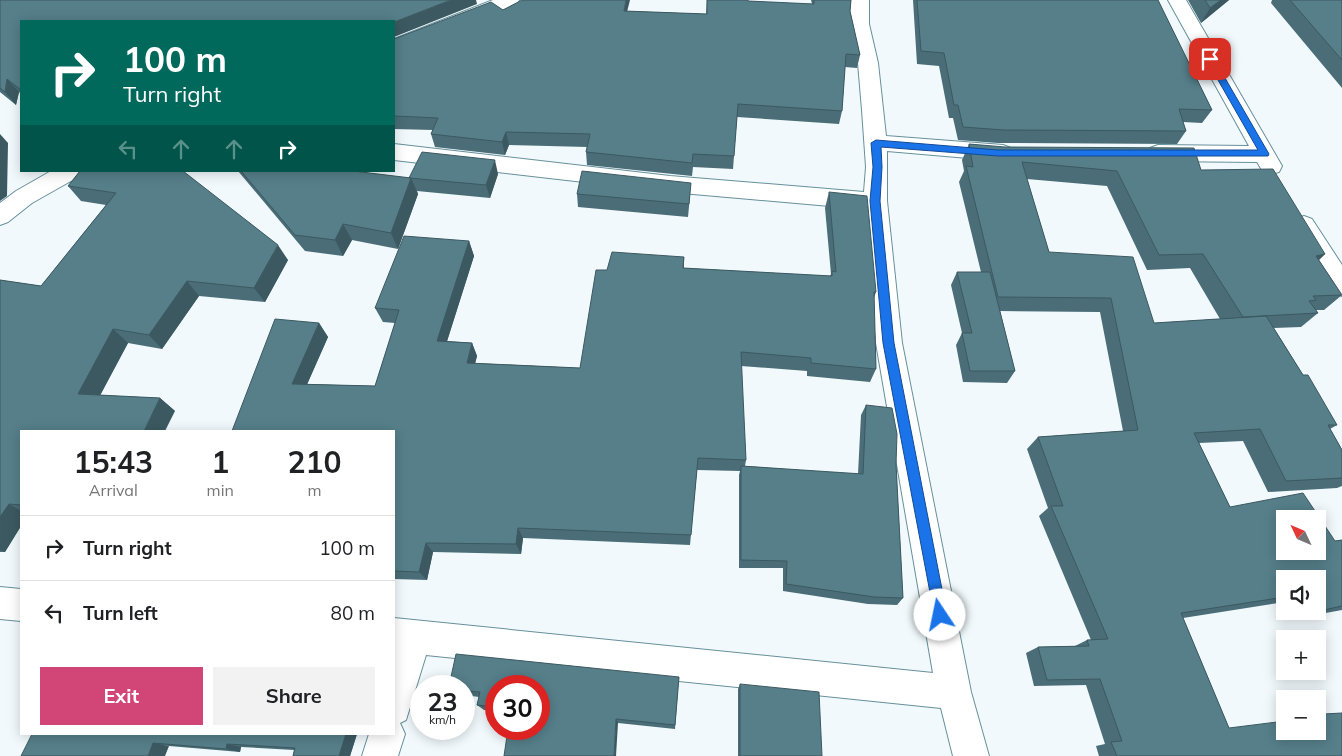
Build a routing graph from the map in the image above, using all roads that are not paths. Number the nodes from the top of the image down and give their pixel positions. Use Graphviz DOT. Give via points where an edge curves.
graph roads {
  1 [pos="860,0"];
  2 [pos="1176,0"];
  3 [pos="500,2"];
  4 [pos="395,46"];
  5 [pos="876,143"];
  6 [pos="395,152"];
  7 [pos="1028,153"];
  8 [pos="1136,153"];
  9 [pos="1264,154"];
  10 [pos="68,172"];
  11 [pos="875,201"];
  12 [pos="0,216"];
  13 [pos="1342,286"];
  14 [pos="0,602"];
  15 [pos="20,605"];
  16 [pos="404,635"];
  17 [pos="954,692"];
  18 [pos="395,701"];
  19 [pos="387,735"];
  20 [pos="380,756"];
  21 [pos="971,756"];
  1 -- 5 [label="street" via="859,24 868,63"];
  2 -- 9 [label="street"];
  3 -- 4 [label="street"];
  5 -- 7 [label="street"];
  5 -- 11 [label="street"];
  6 -- 11 [label="street" via="670,184"];
  8 -- 9 [label="street"];
  9 -- 13 [label="street"];
  10 -- 12 [label="street" via="24,197"];
  11 -- 17 [label="street" via="888,343"];
  14 -- 15 [label="street"];
  16 -- 17 [label="street"];
  16 -- 18 [label="street"];
  17 -- 21 [label="street"];
  19 -- 20 [label="street"];
}
